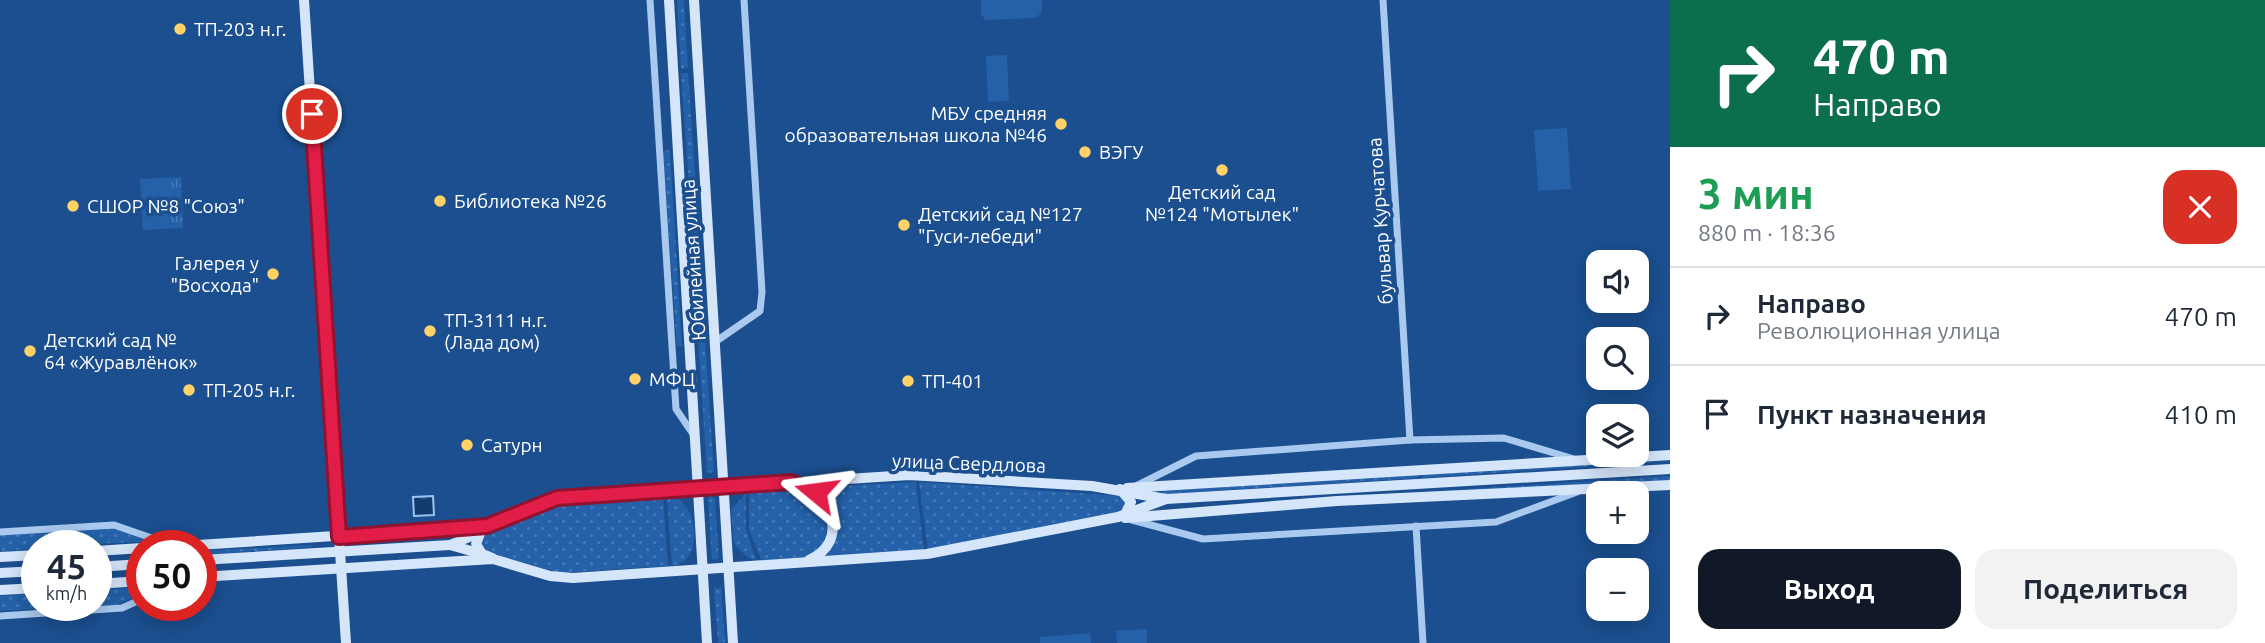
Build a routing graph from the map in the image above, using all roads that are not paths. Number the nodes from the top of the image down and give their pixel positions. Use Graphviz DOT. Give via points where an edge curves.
graph roads {
  1 [pos="304,0"];
  2 [pos="650,0"];
  3 [pos="669,0"];
  4 [pos="694,0"];
  5 [pos="744,0"];
  6 [pos="1382,0"];
  7 [pos="715,342"];
  8 [pos="693,434"];
  9 [pos="1410,440"];
  10 [pos="1670,455"];
  11 [pos="1578,461"];
  12 [pos="1670,469"];
  13 [pos="791,482"];
  14 [pos="1670,485"];
  15 [pos="724,486"];
  16 [pos="1135,487"];
  17 [pos="696,488"];
  18 [pos="1120,489"];
  19 [pos="1581,491"];
  20 [pos="1166,499"];
  21 [pos="1123,517"];
  22 [pos="1416,526"];
  23 [pos="129,530"];
  24 [pos="483,530"];
  25 [pos="0,532"];
  26 [pos="339,537"];
  27 [pos="217,544"];
  28 [pos="450,545"];
  29 [pos="340,552"];
  30 [pos="482,554"];
  31 [pos="21,556"];
  32 [pos="0,557"];
  33 [pos="217,559"];
  34 [pos="493,559"];
  35 [pos="802,562"];
  36 [pos="728,566"];
  37 [pos="341,568"];
  38 [pos="702,568"];
  39 [pos="21,572"];
  40 [pos="0,573"];
  41 [pos="217,576"];
  42 [pos="21,589"];
  43 [pos="0,590"];
  44 [pos="126,606"];
  45 [pos="0,616"];
  46 [pos="346,643"];
  47 [pos="707,643"];
  48 [pos="733,643"];
  49 [pos="1423,643"];
  1 -- 26 [label="main road"];
  2 -- 8 [label="street" via="676,409"];
  3 -- 8 [label="main road, Юбилейная улица"];
  4 -- 7 [label="main road, Юбилейная улица"];
  5 -- 7 [label="street" via="762,292 760,310"];
  6 -- 9 [label="street, бульвар Курчатова"];
  7 -- 15 [label="main road, Юбилейная улица"];
  8 -- 17 [label="main road, Юбилейная улица"];
  9 -- 11 [label="street" via="1504,438"];
  9 -- 16 [label="street" via="1195,456"];
  10 -- 11 [label="main road, улица Свердлова"];
  11 -- 16 [label="main road, улица Свердлова"];
  12 -- 20 [label="main road, улица Свердлова"];
  13 -- 15 [label="main road, улица Свердлова"];
  13 -- 18 [label="main road, улица Свердлова" via="909,475"];
  13 -- 35 [label="main road" via="816,492 832,518 824,549"];
  14 -- 19 [label="main road, улица Свердлова"];
  15 -- 17 [label="main road, улица Свердлова"];
  15 -- 36 [label="main road, Юбилейная улица"];
  16 -- 18 [label="main road, улица Свердлова"];
  17 -- 24 [label="main road, улица Свердлова" via="557,498"];
  17 -- 38 [label="main road, Юбилейная улица"];
  18 -- 20 [label="main road, улица Свердлова"];
  18 -- 21 [label="main road" via="1131,502"];
  19 -- 21 [label="main road, улица Свердлова" via="1337,501"];
  19 -- 22 [label="street" via="1505,520"];
  20 -- 21 [label="main road, улица Свердлова"];
  21 -- 22 [label="street" via="1203,539"];
  21 -- 35 [label="main road, улица Свердлова" via="937,552"];
  22 -- 49 [label="street"];
  23 -- 25 [label="street" via="114,525"];
  24 -- 26 [label="main road, улица Свердлова"];
  24 -- 28 [label="main road, улица Свердлова"];
  24 -- 30 [label="main road" via="476,544"];
  26 -- 27 [label="main road, улица Свердлова"];
  26 -- 29 [label="main road"];
  28 -- 29 [label="main road, улица Свердлова"];
  28 -- 30 [label="main road, улица Свердлова"];
  29 -- 33 [label="main road, улица Свердлова"];
  29 -- 37 [label="main road"];
  30 -- 34 [label="main road, улица Свердлова"];
  31 -- 32 [label="main road"];
  34 -- 37 [label="main road, улица Свердлова"];
  34 -- 38 [label="main road, улица Свердлова" via="561,578"];
  35 -- 36 [label="main road, улица Свердлова"];
  36 -- 38 [label="main road, улица Свердлова"];
  36 -- 48 [label="main road, Юбилейная улица"];
  37 -- 41 [label="main road, улица Свердлова"];
  37 -- 46 [label="main road"];
  38 -- 47 [label="main road, Юбилейная улица"];
  39 -- 40 [label="main road"];
  42 -- 43 [label="main road"];
  44 -- 45 [label="street"];
}
